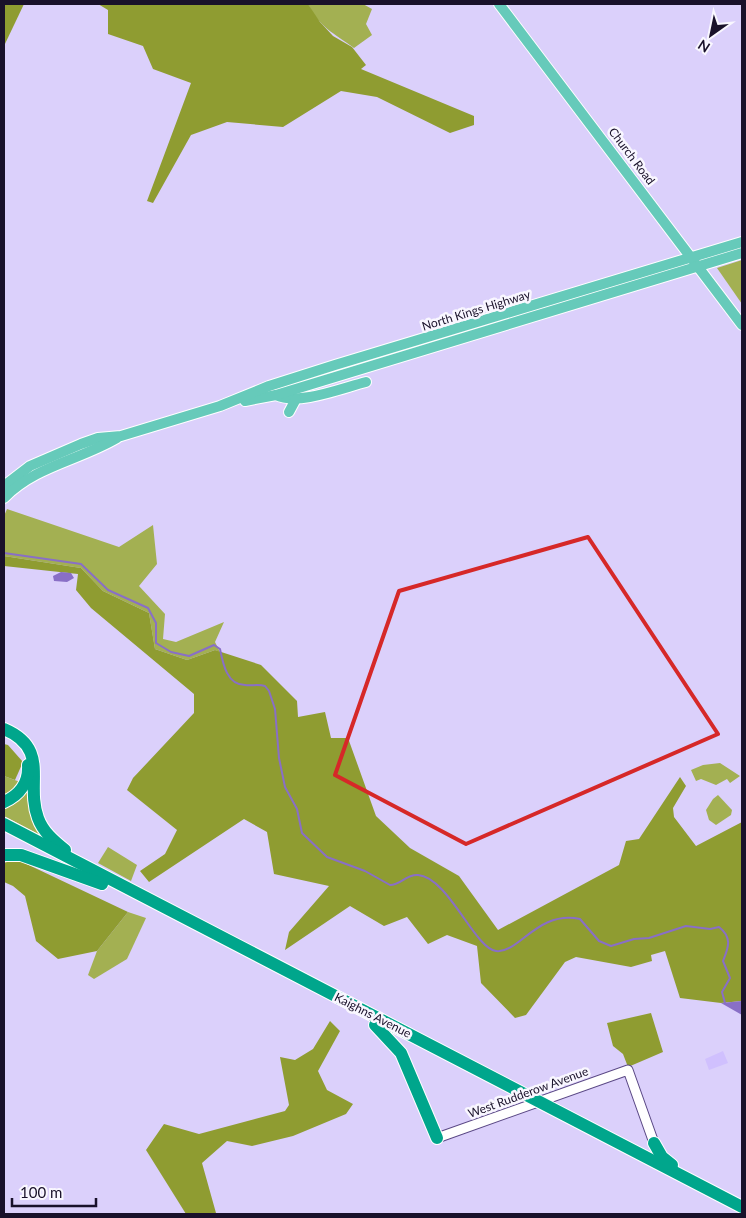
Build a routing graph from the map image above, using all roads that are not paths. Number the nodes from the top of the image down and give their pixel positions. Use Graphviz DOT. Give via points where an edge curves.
graph roads {
  1 [pos="499,4"];
  2 [pos="742,242"];
  3 [pos="742,253"];
  4 [pos="692,258"];
  5 [pos="699,266"];
  6 [pos="742,325"];
  7 [pos="366,382"];
  8 [pos="276,395"];
  9 [pos="296,399"];
  10 [pos="220,406"];
  11 [pos="289,412"];
  12 [pos="121,436"];
  13 [pos="4,485"];
  14 [pos="4,498"];
  15 [pos="4,729"];
  16 [pos="4,736"];
  17 [pos="4,802"];
  18 [pos="4,824"];
  19 [pos="4,834"];
  20 [pos="4,855"];
  21 [pos="85,866"];
  22 [pos="102,884"];
  23 [pos="375,1025"];
  24 [pos="535,1103"];
  25 [pos="437,1138"];
  26 [pos="654,1143"];
  27 [pos="694,1182"];
  28 [pos="742,1206"];
  29 [pos="741,1214"];
  1 -- 4 [label="main road, Church Road"];
  2 -- 4 [label="main road, North Kings Highway"];
  3 -- 5 [label="main road, North Kings Highway"];
  4 -- 5 [label="main road, Church Road"];
  4 -- 10 [label="main road, North Kings Highway" via="335,365"];
  5 -- 6 [label="main road, Church Road"];
  5 -- 8 [label="main road, North Kings Highway"];
  7 -- 9 [label="main road"];
  8 -- 9 [label="main road"];
  8 -- 10 [label="main road, North Kings Highway"];
  9 -- 11 [label="main road"];
  10 -- 12 [label="main road, North Kings Highway"];
  12 -- 13 [label="main road, North Kings Highway" via="98,438 56,454 30,466"];
  12 -- 14 [label="main road, North Kings Highway" via="101,448 35,474"];
  15 -- 21 [label="highway" via="20,737 31,751 36,809 41,826"];
  16 -- 17 [label="highway" via="23,750 28,768 21,790"];
  18 -- 21 [label="highway, Kaighns Avenue"];
  19 -- 22 [label="highway, Kaighns Avenue"];
  20 -- 22 [label="highway" via="21,855"];
  21 -- 24 [label="highway, Kaighns Avenue"];
  22 -- 23 [label="highway, Kaighns Avenue"];
  23 -- 24 [label="highway, Kaighns Avenue"];
  23 -- 25 [label="highway" via="401,1053"];
  24 -- 25 [label="street, West Rudderow Avenue"];
  24 -- 26 [label="street, West Rudderow Avenue" via="628,1070"];
  24 -- 27 [label="highway, Kaighns Avenue"];
  24 -- 29 [label="highway, Kaighns Avenue"];
  26 -- 27 [label="highway" via="665,1160"];
  27 -- 28 [label="highway, Kaighns Avenue"];
}
